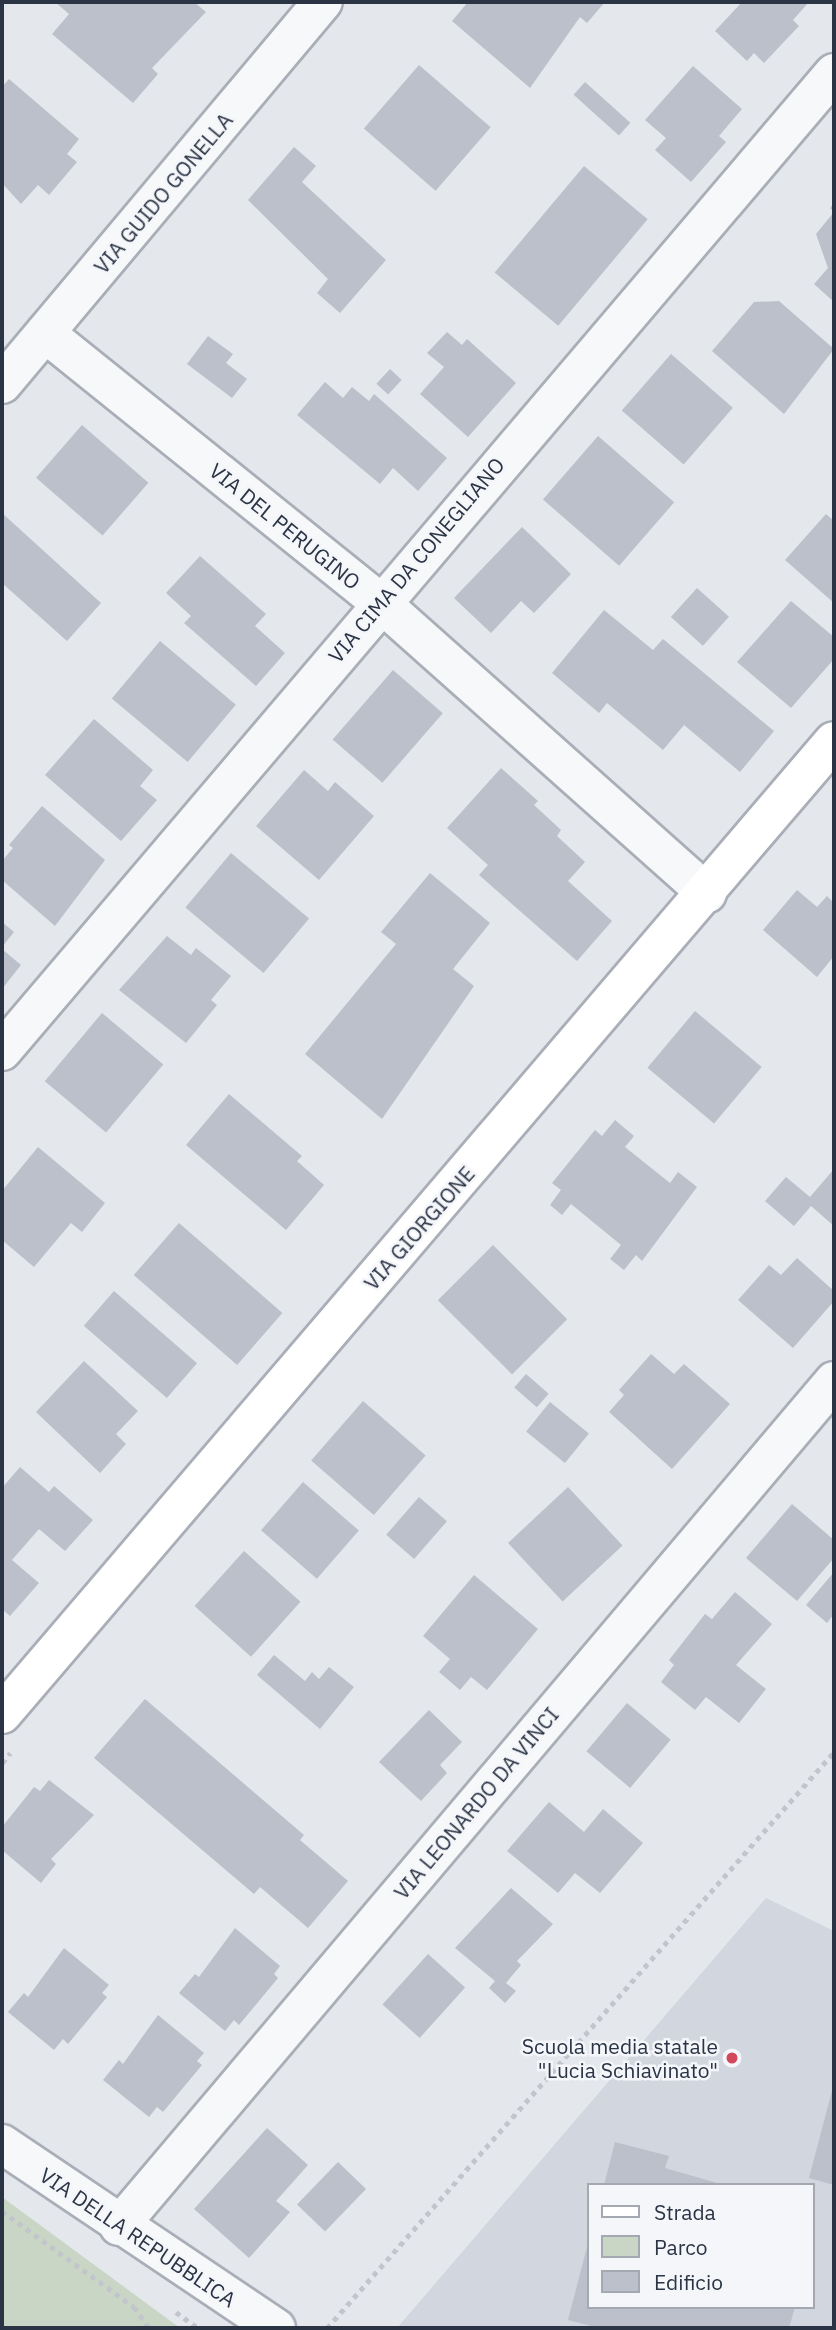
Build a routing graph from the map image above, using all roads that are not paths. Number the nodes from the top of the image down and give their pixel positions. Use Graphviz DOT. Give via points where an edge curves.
graph roads {
  1 [pos="323,2"];
  2 [pos="834,73"];
  3 [pos="45,333"];
  4 [pos="2,384"];
  5 [pos="380,602"];
  6 [pos="834,741"];
  7 [pos="707,892"];
  8 [pos="2,1051"];
  9 [pos="834,1381"];
  10 [pos="2,1714"];
  11 [pos="2,2144"];
  12 [pos="119,2226"];
  13 [pos="276,2328"];
  1 -- 3 [label="street, VIA GUIDO GONELLA"];
  2 -- 5 [label="street, VIA CIMA DA CONEGLIANO"];
  3 -- 4 [label="street, VIA GUIDO GONELLA"];
  3 -- 5 [label="street, VIA DEL PERUGINO"];
  5 -- 7 [label="street, VIA DEL PERUGINO"];
  5 -- 8 [label="street, VIA CIMA DA CONEGLIANO"];
  6 -- 7 [label="main road, VIA GIORGIONE"];
  7 -- 10 [label="main road, VIA GIORGIONE"];
  9 -- 12 [label="street, VIA LEONARDO DA VINCI"];
  11 -- 12 [label="street, VIA DELLA REPUBBLICA"];
  12 -- 13 [label="street, VIA DELLA REPUBBLICA"];
}
